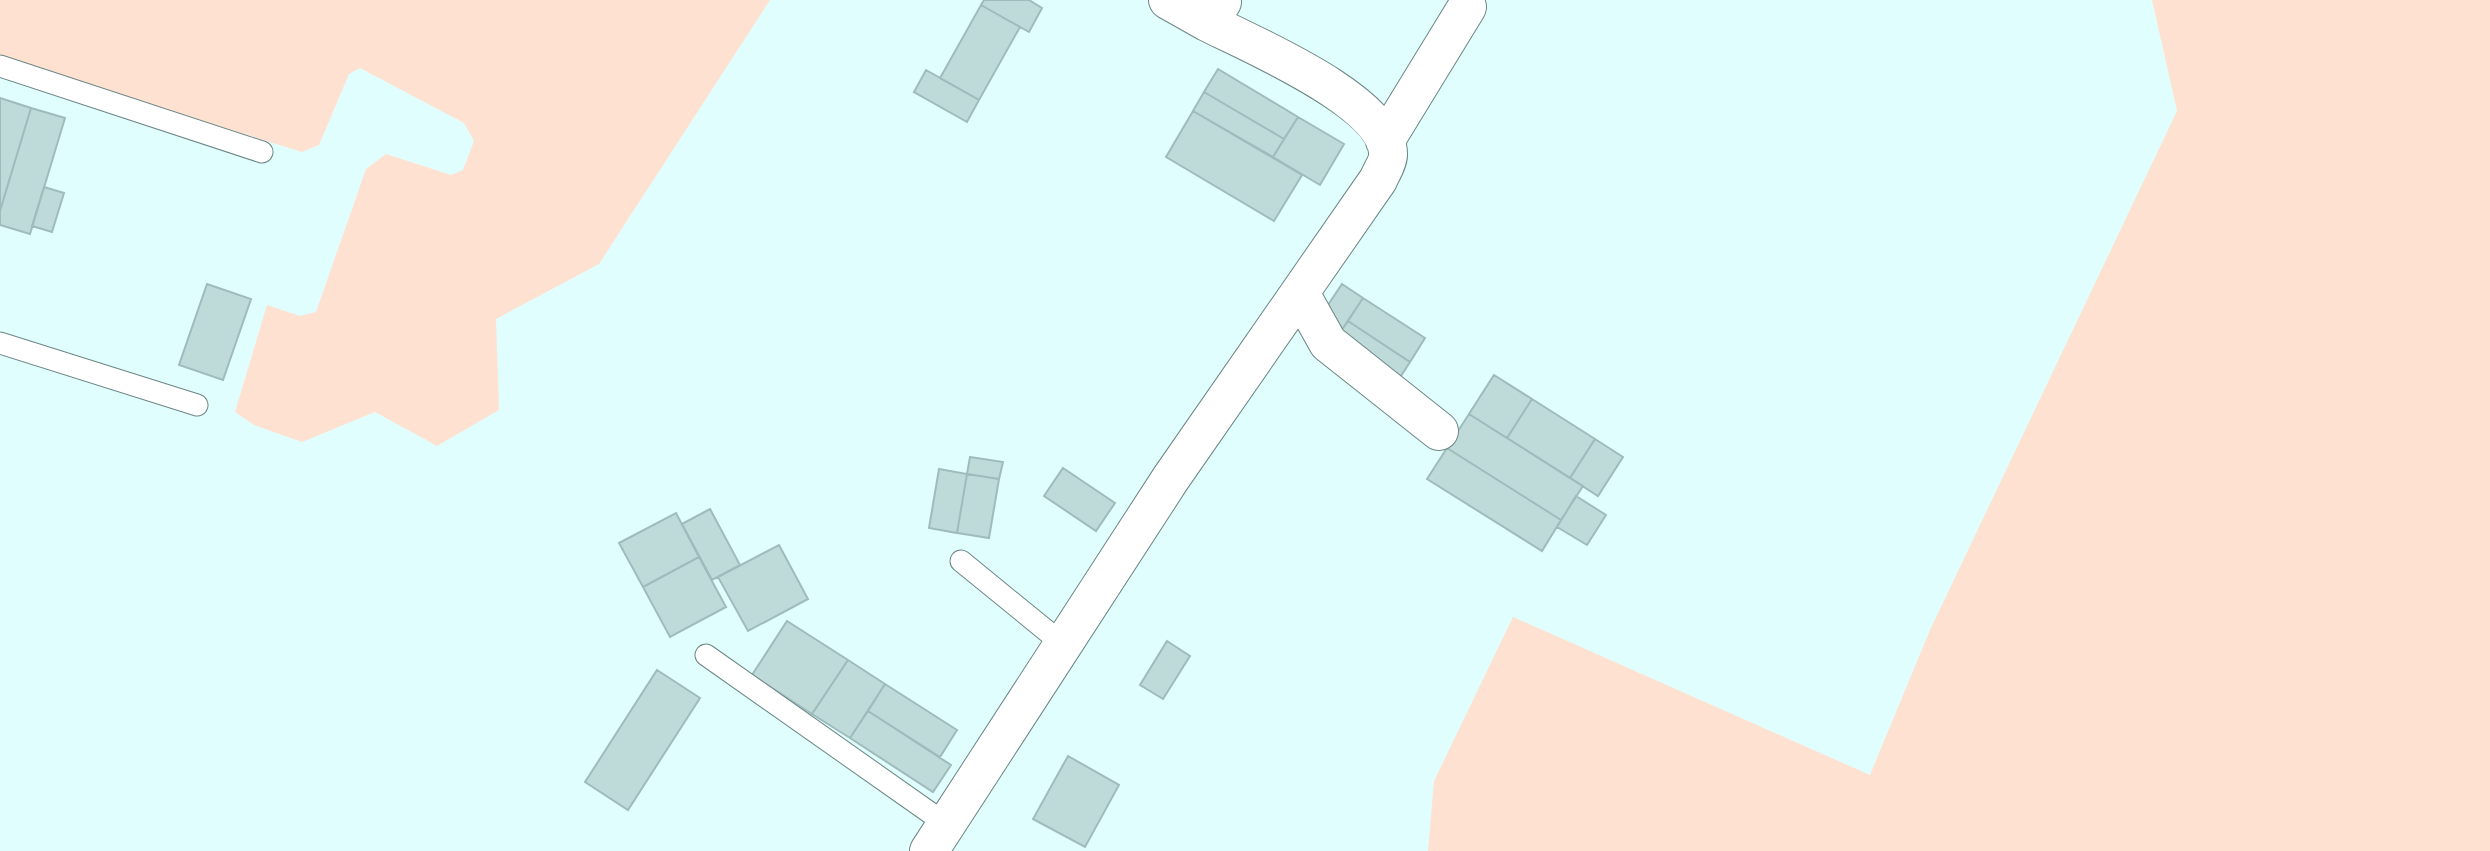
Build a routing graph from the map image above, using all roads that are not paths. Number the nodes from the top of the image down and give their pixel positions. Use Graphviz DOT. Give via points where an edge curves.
graph roads {
  1 [pos="1168,0"];
  2 [pos="1467,7"];
  3 [pos="1215,11"];
  4 [pos="0,66"];
  5 [pos="1385,141"];
  6 [pos="262,152"];
  7 [pos="1300,293"];
  8 [pos="0,343"];
  9 [pos="197,405"];
  10 [pos="1439,431"];
  11 [pos="961,561"];
  12 [pos="1064,645"];
  13 [pos="706,655"];
  14 [pos="937,837"];
  1 -- 3 [label="street"];
  2 -- 5 [label="street"];
  3 -- 5 [label="street" via="1359,106"];
  4 -- 6 [label="lane"];
  5 -- 7 [label="street" via="1388,156 1378,180"];
  7 -- 10 [label="street" via="1328,342"];
  7 -- 12 [label="street" via="1171,478"];
  8 -- 9 [label="lane"];
  11 -- 12 [label="lane"];
  12 -- 14 [label="street"];
  13 -- 14 [label="lane"];
}
